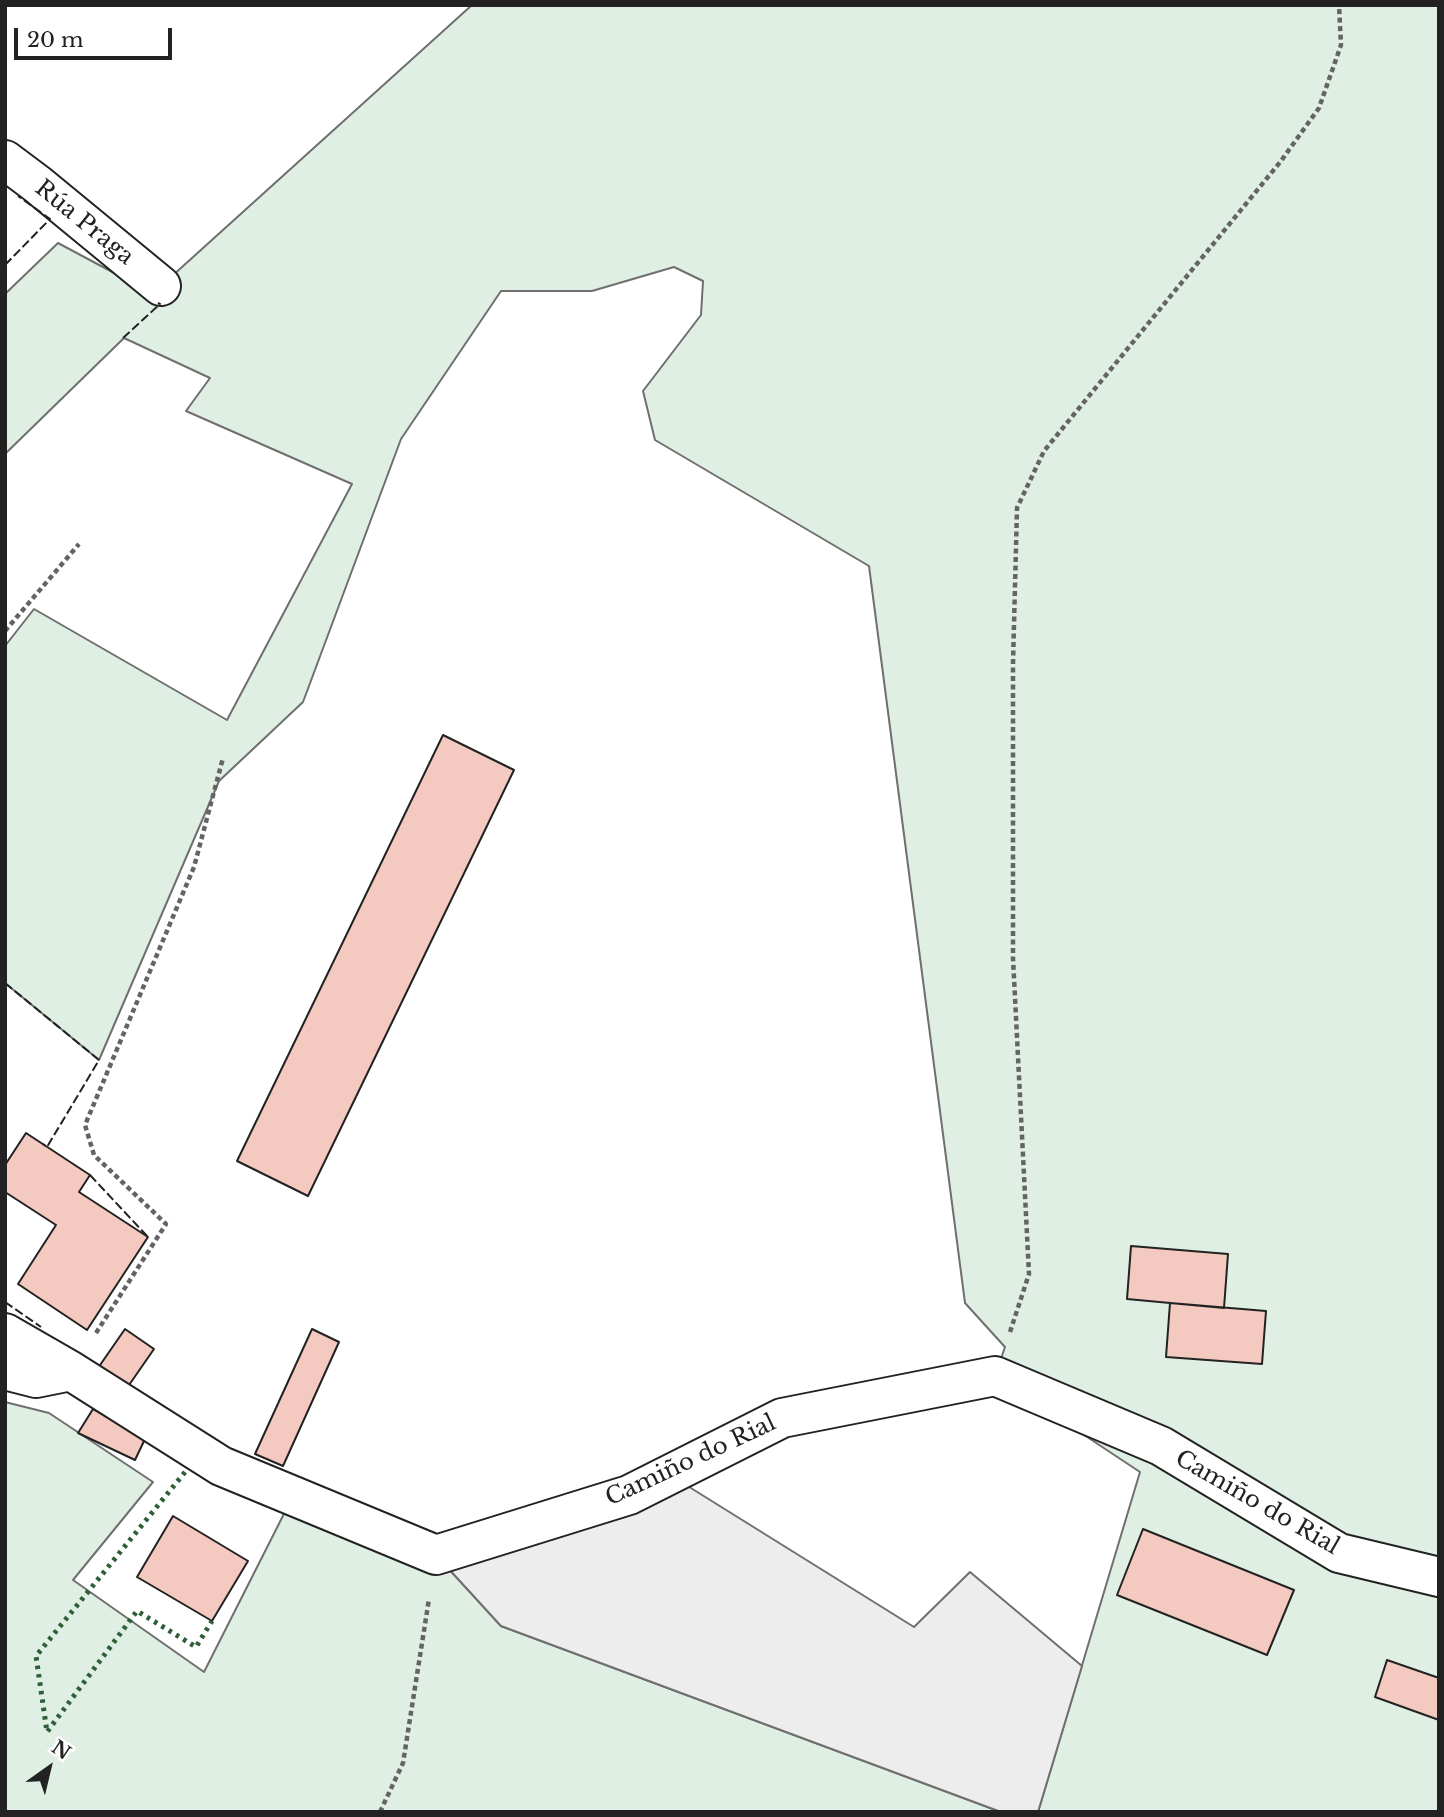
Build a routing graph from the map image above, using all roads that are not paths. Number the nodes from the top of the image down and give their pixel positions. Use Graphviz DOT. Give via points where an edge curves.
graph roads {
  1 [pos="5,160"];
  2 [pos="161,286"];
  3 [pos="5,1333"];
  4 [pos="5,1370"];
  5 [pos="71,1371"];
  6 [pos="1439,1577"];
  1 -- 2 [label="street, Rúa Praga"];
  3 -- 5 [label="street"];
  4 -- 5 [label="street" via="36,1378"];
  5 -- 6 [label="street, Camiño do Rial" via="221,1466 436,1555 629,1495 782,1418 995,1376 1161,1446 1339,1553"];
}
